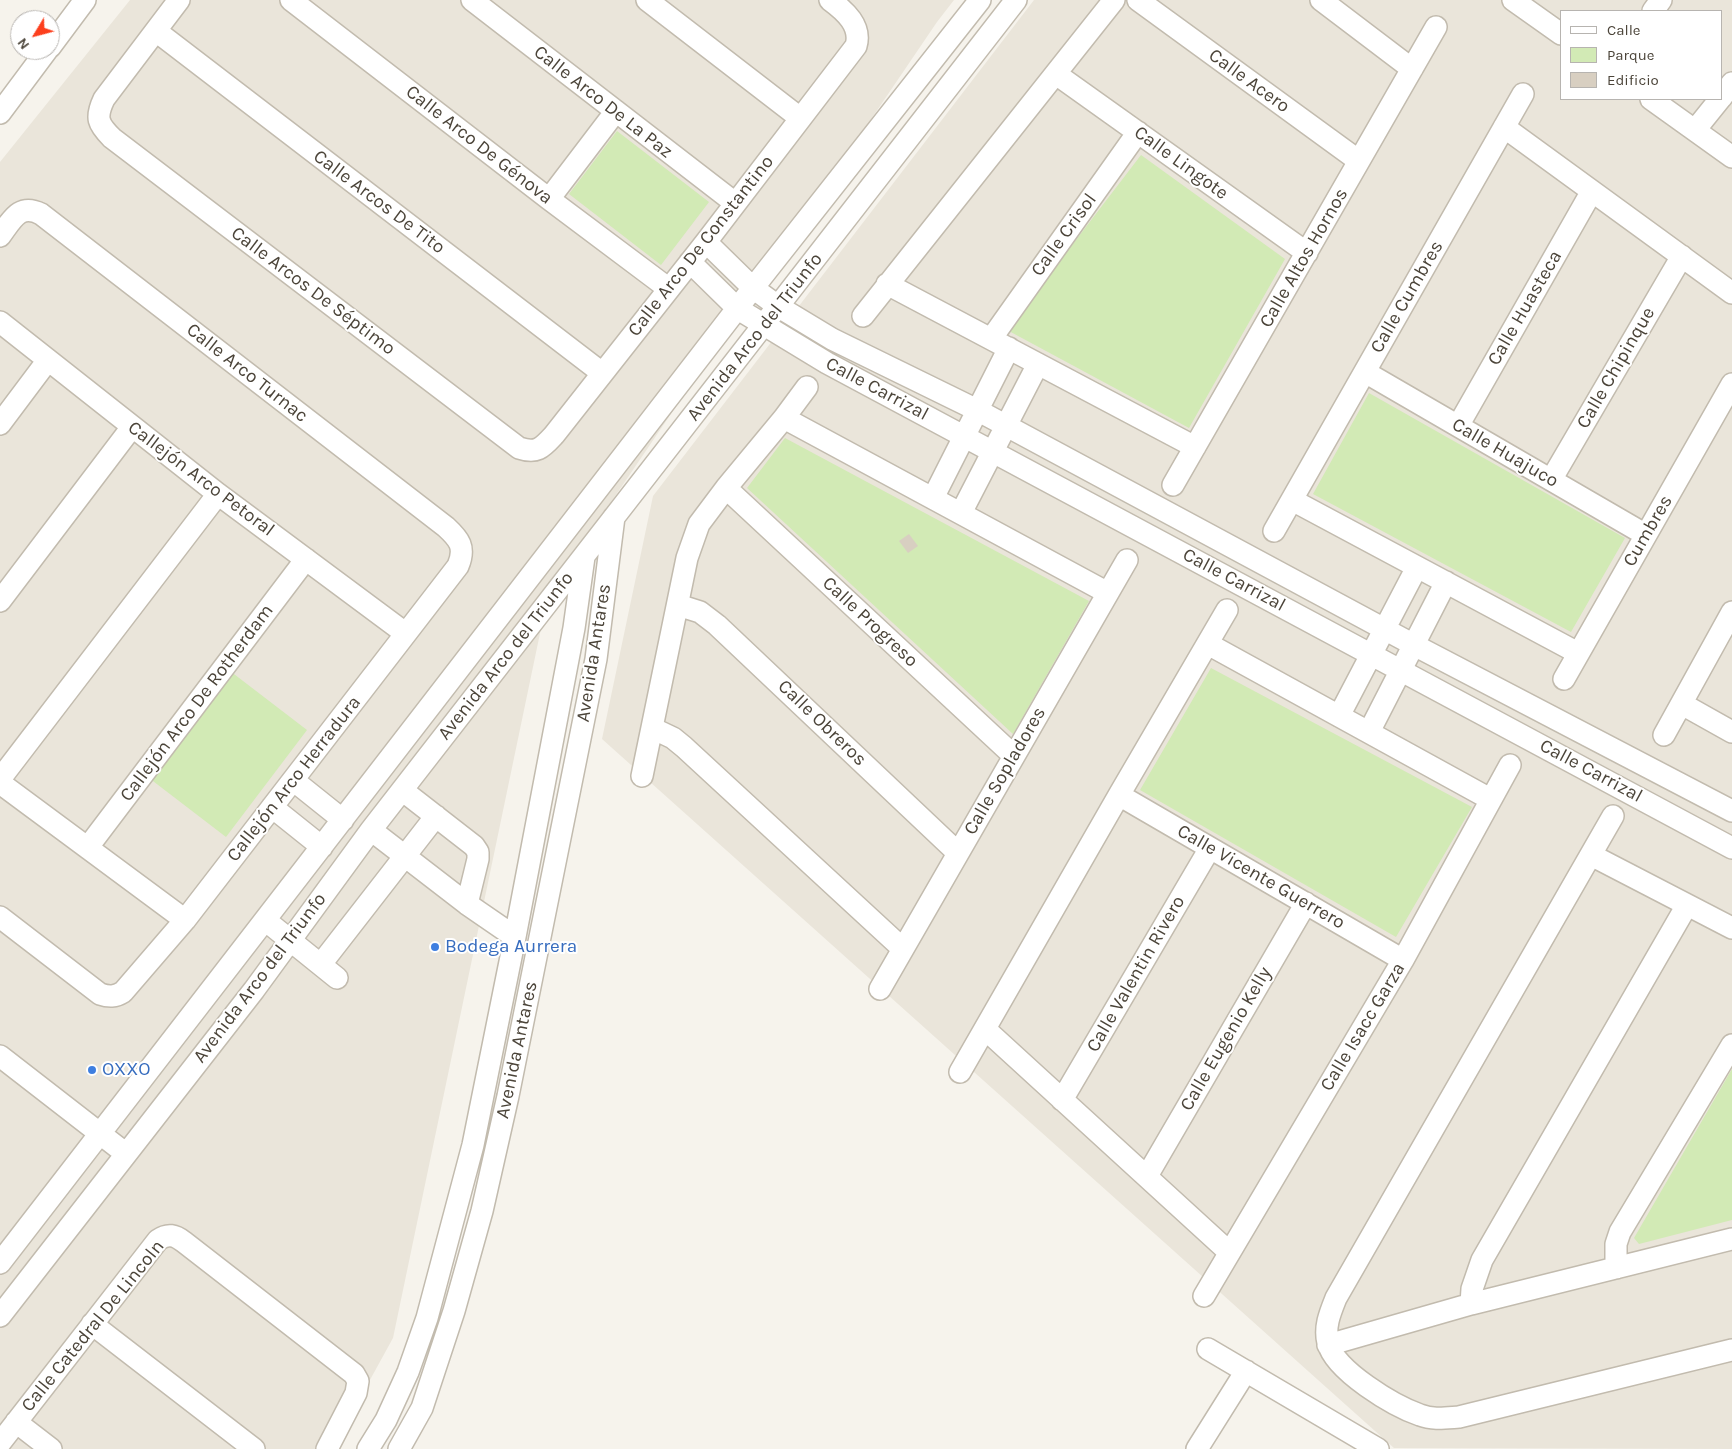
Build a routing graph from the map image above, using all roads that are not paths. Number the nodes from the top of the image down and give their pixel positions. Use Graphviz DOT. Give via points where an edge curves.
graph roads {
  1 [pos="85,0"];
  2 [pos="179,0"];
  3 [pos="291,0"];
  4 [pos="472,0"];
  5 [pos="647,0"];
  6 [pos="830,0"];
  7 [pos="980,0"];
  8 [pos="1016,0"];
  9 [pos="1114,0"];
  10 [pos="1138,0"];
  11 [pos="1321,0"];
  12 [pos="1519,2"];
  13 [pos="1436,27"];
  14 [pos="156,31"];
  15 [pos="60,33"];
  16 [pos="1560,33"];
  17 [pos="40,60"];
  18 [pos="1412,69"];
  19 [pos="1056,74"];
  20 [pos="1732,83"];
  21 [pos="1523,94"];
  22 [pos="1722,96"];
  23 [pos="1652,100"];
  24 [pos="1718,100"];
  25 [pos="616,111"];
  26 [pos="0,113"];
  27 [pos="800,118"];
  28 [pos="1504,126"];
  29 [pos="1695,130"];
  30 [pos="1138,132"];
  31 [pos="1732,157"];
  32 [pos="1359,161"];
  33 [pos="1592,191"];
  34 [pos="549,199"];
  35 [pos="735,203"];
  36 [pos="0,236"];
  37 [pos="706,242"];
  38 [pos="1307,253"];
  39 [pos="1682,256"];
  40 [pos="690,262"];
  41 [pos="887,284"];
  42 [pos="753,288"];
  43 [pos="669,289"];
  44 [pos="1732,293"];
  45 [pos="779,307"];
  46 [pos="738,308"];
  47 [pos="863,316"];
  48 [pos="0,322"];
  49 [pos="765,325"];
  50 [pos="1000,344"];
  51 [pos="48,360"];
  52 [pos="1038,364"];
  53 [pos="1365,372"];
  54 [pos="602,373"];
  55 [pos="1732,384"];
  56 [pos="807,387"];
  57 [pos="977,410"];
  58 [pos="784,418"];
  59 [pos="0,424"];
  60 [pos="1006,426"];
  61 [pos="1458,426"];
  62 [pos="132,427"];
  63 [pos="964,436"];
  64 [pos="1195,447"];
  65 [pos="534,451"];
  66 [pos="993,452"];
  67 [pos="620,462"];
  68 [pos="1551,480"];
  69 [pos="1173,485"];
  70 [pos="726,488"];
  71 [pos="218,494"];
  72 [pos="933,498"];
  73 [pos="1292,500"];
  74 [pos="589,502"];
  75 [pos="961,513"];
  76 [pos="614,516"];
  77 [pos="1274,531"];
  78 [pos="1646,535"];
  79 [pos="462,546"];
  80 [pos="584,555"];
  81 [pos="306,559"];
  82 [pos="1127,560"];
  83 [pos="1416,567"];
  84 [pos="1446,582"];
  85 [pos="1108,593"];
  86 [pos="0,601"];
  87 [pos="678,605"];
  88 [pos="1227,610"];
  89 [pos="1732,612"];
  90 [pos="1384,629"];
  91 [pos="405,633"];
  92 [pos="1208,644"];
  93 [pos="1414,645"];
  94 [pos="1371,653"];
  95 [pos="1578,653"];
  96 [pos="1401,669"];
  97 [pos="1564,679"];
  98 [pos="1682,704"];
  99 [pos="1339,716"];
  100 [pos="652,728"];
  101 [pos="1369,732"];
  102 [pos="1732,732"];
  103 [pos="1664,735"];
  104 [pos="1014,756"];
  105 [pos="1510,765"];
  106 [pos="642,776"];
  107 [pos="0,778"];
  108 [pos="294,780"];
  109 [pos="0,783"];
  110 [pos="402,790"];
  111 [pos="1119,795"];
  112 [pos="1490,799"];
  113 [pos="272,807"];
  114 [pos="1732,811"];
  115 [pos="436,816"];
  116 [pos="1613,816"];
  117 [pos="343,820"];
  118 [pos="371,830"];
  119 [pos="322,846"];
  120 [pos="88,847"];
  121 [pos="1210,848"];
  122 [pos="1732,848"];
  123 [pos="958,853"];
  124 [pos="1591,855"];
  125 [pos="404,857"];
  126 [pos="1306,902"];
  127 [pos="467,904"];
  128 [pos="1687,905"];
  129 [pos="0,917"];
  130 [pos="185,920"];
  131 [pos="265,920"];
  132 [pos="1732,928"];
  133 [pos="516,937"];
  134 [pos="290,940"];
  135 [pos="903,949"];
  136 [pos="1403,960"];
  137 [pos="320,964"];
  138 [pos="336,978"];
  139 [pos="880,989"];
  140 [pos="985,1029"];
  141 [pos="1732,1045"];
  142 [pos="0,1056"];
  143 [pos="960,1072"];
  144 [pos="1062,1100"];
  145 [pos="100,1133"];
  146 [pos="126,1153"];
  147 [pos="1146,1176"];
  148 [pos="1732,1239"];
  149 [pos="1230,1252"];
  150 [pos="0,1264"];
  151 [pos="1616,1268"];
  152 [pos="1204,1296"];
  153 [pos="1471,1304"];
  154 [pos="0,1316"];
  155 [pos="92,1324"];
  156 [pos="1328,1345"];
  157 [pos="1208,1349"];
  158 [pos="1732,1350"];
  159 [pos="1246,1371"];
  160 [pos="16,1422"];
  161 [pos="0,1443"];
  162 [pos="51,1449"];
  163 [pos="254,1449"];
  164 [pos="327,1449"];
  165 [pos="368,1449"];
  166 [pos="398,1449"];
  167 [pos="1196,1449"];
  168 [pos="1378,1449"];
  1 -- 15 [label="street"];
  2 -- 14 [label="street"];
  3 -- 34 [label="street, Calle Arco De Génova"];
  4 -- 25 [label="street, Calle Arco De La Paz"];
  5 -- 27 [label="street"];
  6 -- 27 [label="street, Calle Arco De Constantino" via="846,14 858,34 856,46"];
  7 -- 42 [label="street, Avenida Arco del Triunfo"];
  8 -- 45 [label="street, Avenida Arco del Triunfo"];
  9 -- 19 [label="street"];
  10 -- 32 [label="street, Calle Acero"];
  11 -- 18 [label="street"];
  12 -- 16 [label="street"];
  13 -- 18 [label="street, Calle Altos Hornos"];
  14 -- 54 [label="street, Calle Arcos De Tito"];
  14 -- 65 [label="street, Calle Arcos De Séptimo" via="104,99 98,120 104,130 518,448"];
  17 -- 26 [label="street"];
  18 -- 32 [label="street, Calle Altos Hornos"];
  19 -- 30 [label="street, Calle Lingote"];
  19 -- 41 [label="street"];
  20 -- 22 [label="street"];
  21 -- 28 [label="street, Calle Cumbres"];
  23 -- 29 [label="street"];
  24 -- 29 [label="street"];
  25 -- 34 [label="street"];
  25 -- 35 [label="street, Calle Arco De La Paz"];
  27 -- 35 [label="street, Calle Arco De Constantino"];
  28 -- 33 [label="street"];
  28 -- 53 [label="street, Calle Cumbres"];
  29 -- 31 [label="street"];
  30 -- 38 [label="street, Calle Lingote"];
  30 -- 50 [label="street, Calle Crisol"];
  32 -- 38 [label="street, Calle Altos Hornos"];
  33 -- 39 [label="street"];
  33 -- 61 [label="street, Calle Huasteca"];
  34 -- 43 [label="street, Calle Arco De Génova"];
  35 -- 37 [label="street, Calle Arco De Constantino"];
  36 -- 79 [label="street, Calle Arco Turnac" via="19,213 32,210 41,214 446,527"];
  37 -- 40 [label="street, Calle Arco De Constantino"];
  37 -- 42 [label="street, Calle Carrizal"];
  38 -- 64 [label="street, Calle Altos Hornos"];
  39 -- 44 [label="street"];
  39 -- 68 [label="street, Calle Chipinque"];
  40 -- 43 [label="street, Calle Arco De Constantino"];
  40 -- 46 [label="street, Calle Carrizal"];
  41 -- 47 [label="street"];
  41 -- 50 [label="street"];
  42 -- 45 [label="street, Calle Carrizal"];
  42 -- 46 [label="street, Avenida Arco del Triunfo"];
  43 -- 54 [label="street, Calle Arco De Constantino"];
  45 -- 49 [label="street, Avenida Arco del Triunfo"];
  45 -- 57 [label="street, Calle Carrizal" via="832,339"];
  46 -- 49 [label="street, Calle Carrizal"];
  46 -- 67 [label="street, Avenida Arco del Triunfo"];
  48 -- 51 [label="street, Callejón Arco Petoral"];
  49 -- 63 [label="street, Calle Carrizal" via="827,363"];
  49 -- 76 [label="street, Avenida Arco del Triunfo"];
  50 -- 52 [label="street"];
  50 -- 57 [label="street, Calle Crisol"];
  51 -- 59 [label="street"];
  51 -- 62 [label="street, Callejón Arco Petoral"];
  52 -- 60 [label="street"];
  52 -- 64 [label="street"];
  53 -- 61 [label="street, Calle Huajuco"];
  53 -- 73 [label="street, Calle Cumbres"];
  54 -- 65 [label="street, Calle Arco De Constantino" via="554,435"];
  55 -- 78 [label="street, Cumbres"];
  56 -- 58 [label="street"];
  57 -- 60 [label="street, Calle Carrizal"];
  57 -- 63 [label="street, Calle Crisol"];
  58 -- 70 [label="street"];
  58 -- 72 [label="street"];
  60 -- 66 [label="street"];
  60 -- 90 [label="street, Calle Carrizal"];
  61 -- 68 [label="street, Calle Huajuco"];
  62 -- 71 [label="street, Callejón Arco Petoral"];
  62 -- 86 [label="street"];
  63 -- 66 [label="street, Calle Carrizal"];
  63 -- 72 [label="street, Calle Crisol"];
  64 -- 69 [label="street, Calle Altos Hornos"];
  66 -- 75 [label="street"];
  66 -- 94 [label="street, Calle Carrizal"];
  67 -- 74 [label="street, Avenida Arco del Triunfo"];
  67 -- 76 [label="street, Avenida Antares"];
  68 -- 78 [label="street, Calle Huajuco"];
  70 -- 87 [label="street" via="699,524 692,541"];
  70 -- 104 [label="street, Calle Progreso"];
  71 -- 81 [label="street, Callejón Arco Petoral"];
  71 -- 107 [label="street"];
  72 -- 75 [label="street"];
  73 -- 77 [label="street, Calle Cumbres"];
  73 -- 83 [label="street"];
  74 -- 80 [label="street, Avenida Antares"];
  74 -- 117 [label="street, Avenida Arco del Triunfo"];
  75 -- 85 [label="street"];
  76 -- 80 [label="street, Avenida Arco del Triunfo"];
  76 -- 166 [label="street, Avenida Antares" via="596,659 484,1202 454,1311 422,1408"];
  78 -- 95 [label="street, Cumbres"];
  79 -- 91 [label="street, Callejón Arco Herradura" via="458,566"];
  80 -- 110 [label="street, Avenida Arco del Triunfo"];
  80 -- 133 [label="street, Avenida Antares" via="574,628"];
  81 -- 91 [label="street, Callejón Arco Petoral"];
  81 -- 120 [label="street, Callejón Arco De Rotherdam"];
  82 -- 85 [label="street, Calle Sopladores"];
  83 -- 84 [label="street"];
  83 -- 90 [label="street"];
  84 -- 93 [label="street"];
  84 -- 95 [label="street"];
  85 -- 104 [label="street, Calle Sopladores"];
  87 -- 100 [label="street"];
  87 -- 123 [label="street, Calle Obreros" via="700,612 717,625"];
  88 -- 92 [label="street"];
  89 -- 98 [label="street"];
  90 -- 93 [label="street, Calle Carrizal"];
  90 -- 94 [label="street"];
  91 -- 108 [label="street, Callejón Arco Herradura"];
  92 -- 99 [label="street"];
  92 -- 111 [label="street"];
  93 -- 96 [label="street"];
  93 -- 114 [label="street, Calle Carrizal"];
  94 -- 96 [label="street, Calle Carrizal"];
  94 -- 99 [label="street"];
  95 -- 97 [label="street, Cumbres"];
  96 -- 101 [label="street"];
  96 -- 122 [label="street, Calle Carrizal"];
  98 -- 102 [label="street"];
  98 -- 103 [label="street"];
  99 -- 101 [label="street"];
  100 -- 106 [label="street"];
  100 -- 135 [label="street" via="684,747"];
  101 -- 112 [label="street"];
  104 -- 123 [label="street, Calle Sopladores"];
  105 -- 112 [label="street, Calle Isacc Garza"];
  108 -- 113 [label="street, Callejón Arco Herradura"];
  108 -- 117 [label="street"];
  109 -- 120 [label="street"];
  110 -- 115 [label="street"];
  110 -- 118 [label="street, Avenida Arco del Triunfo"];
  111 -- 121 [label="street, Calle Vicente Guerrero"];
  111 -- 140 [label="street"];
  112 -- 136 [label="street, Calle Isacc Garza"];
  113 -- 119 [label="street"];
  113 -- 130 [label="street, Callejón Arco Herradura"];
  115 -- 125 [label="street"];
  115 -- 127 [label="street" via="478,852"];
  116 -- 124 [label="street"];
  117 -- 119 [label="street, Avenida Arco del Triunfo"];
  118 -- 125 [label="street"];
  118 -- 134 [label="street, Avenida Arco del Triunfo"];
  119 -- 131 [label="street, Avenida Arco del Triunfo"];
  120 -- 130 [label="street"];
  121 -- 126 [label="street, Calle Vicente Guerrero"];
  121 -- 144 [label="street, Calle Valentin Rivero"];
  123 -- 135 [label="street, Calle Sopladores"];
  124 -- 128 [label="street"];
  124 -- 156 [label="street" via="1336,1298 1328,1317"];
  125 -- 127 [label="street"];
  125 -- 137 [label="street"];
  126 -- 136 [label="street, Calle Vicente Guerrero"];
  126 -- 147 [label="street, Calle Eugenio Kelly"];
  127 -- 133 [label="street"];
  128 -- 132 [label="street"];
  128 -- 153 [label="street" via="1482,1260 1474,1277"];
  129 -- 130 [label="street, Callejón Arco Herradura" via="100,994 109,997 128,988"];
  131 -- 134 [label="street"];
  131 -- 145 [label="street, Avenida Arco del Triunfo"];
  133 -- 165 [label="street, Avenida Antares" via="473,1145 428,1318 386,1420"];
  134 -- 137 [label="street"];
  134 -- 146 [label="street, Avenida Arco del Triunfo"];
  135 -- 139 [label="street, Calle Sopladores"];
  136 -- 149 [label="street, Calle Isacc Garza"];
  137 -- 138 [label="street"];
  140 -- 143 [label="street"];
  140 -- 144 [label="street"];
  141 -- 151 [label="street" via="1620,1232 1616,1244"];
  142 -- 145 [label="street"];
  144 -- 147 [label="street"];
  145 -- 146 [label="street"];
  145 -- 150 [label="street, Avenida Arco del Triunfo"];
  146 -- 154 [label="street, Avenida Arco del Triunfo"];
  147 -- 149 [label="street"];
  148 -- 151 [label="street"];
  149 -- 152 [label="street, Calle Isacc Garza"];
  151 -- 153 [label="street"];
  153 -- 156 [label="street"];
  155 -- 160 [label="street, Calle Catedral De Lincoln"];
  155 -- 163 [label="street"];
  155 -- 164 [label="street, Calle Catedral De Lincoln" via="158,1240 168,1235 176,1236 349,1368 358,1381 356,1393"];
  156 -- 158 [label="street" via="1350,1374 1372,1389 1399,1406 1421,1416 1438,1419 1459,1417"];
  157 -- 159 [label="street"];
  159 -- 167 [label="street"];
  159 -- 168 [label="street"];
  160 -- 161 [label="street, Calle Catedral De Lincoln"];
  160 -- 162 [label="street"];
}
